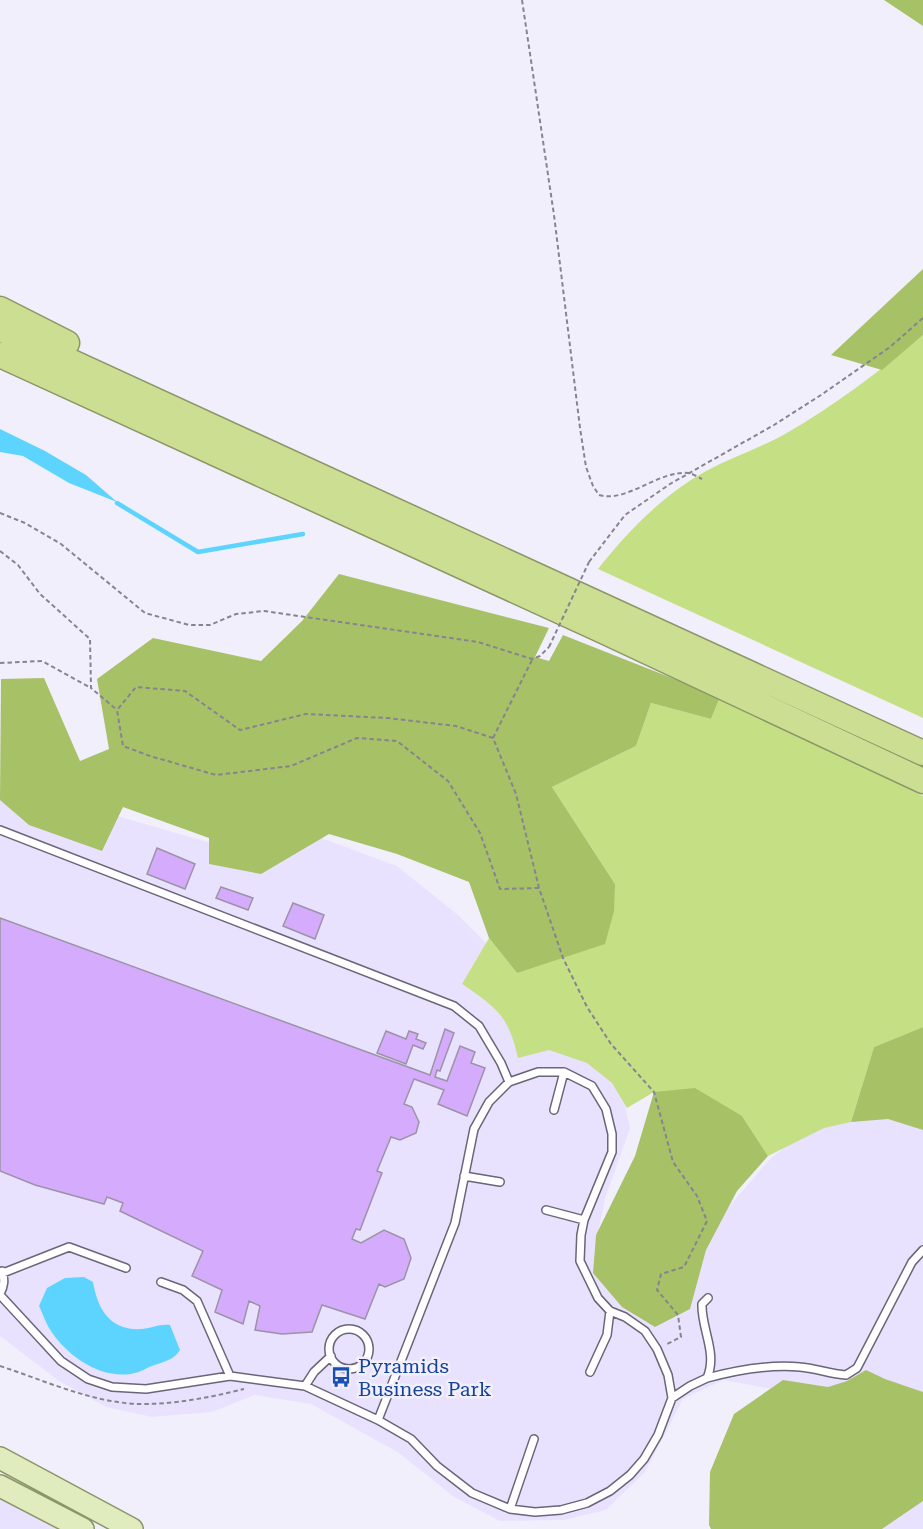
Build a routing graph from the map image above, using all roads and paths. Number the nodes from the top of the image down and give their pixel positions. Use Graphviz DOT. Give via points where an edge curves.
graph roads {
  1 [pos="522,0"];
  2 [pos="0,309"];
  3 [pos="923,318"];
  4 [pos="0,329"];
  5 [pos="0,355"];
  6 [pos="690,473"];
  7 [pos="702,478"];
  8 [pos="0,513"];
  9 [pos="0,551"];
  10 [pos="563,587"];
  11 [pos="532,659"];
  12 [pos="0,663"];
  13 [pos="91,688"];
  14 [pos="117,710"];
  15 [pos="493,738"];
  16 [pos="923,753"];
  17 [pos="923,781"];
  18 [pos="0,830"];
  19 [pos="538,888"];
  20 [pos="564,1072"];
  21 [pos="509,1082"];
  22 [pos="554,1110"];
  23 [pos="464,1176"];
  24 [pos="500,1182"];
  25 [pos="546,1210"];
  26 [pos="584,1220"];
  27 [pos="923,1250"];
  28 [pos="126,1268"];
  29 [pos="1,1271"];
  30 [pos="161,1282"];
  31 [pos="0,1294"];
  32 [pos="708,1298"];
  33 [pos="610,1311"];
  34 [pos="657,1349"];
  35 [pos="331,1356"];
  36 [pos="590,1372"];
  37 [pos="230,1376"];
  38 [pos="707,1378"];
  39 [pos="305,1386"];
  40 [pos="672,1398"];
  41 [pos="378,1420"];
  42 [pos="534,1438"];
  43 [pos="0,1458"];
  44 [pos="0,1486"];
  45 [pos="510,1509"];
  46 [pos="83,1529"];
  47 [pos="132,1529"];
  1 -- 6 [label="path" via="580,428 592,486 599,495 614,497 667,476"];
  2 -- 10 [label="highway"];
  3 -- 6 [label="path" via="890,347 821,395"];
  4 -- 10 [label="highway"];
  5 -- 17 [label="highway"];
  6 -- 7 [label="path"];
  6 -- 11 [label="path, bridge" via="625,515 589,562 549,647"];
  8 -- 11 [label="path" via="61,544 145,613 189,625 210,625 236,614 264,611 478,642"];
  9 -- 13 [label="path" via="90,639"];
  10 -- 16 [label="highway"];
  11 -- 15 [label="path"];
  12 -- 13 [label="path" via="42,662"];
  13 -- 14 [label="path"];
  14 -- 15 [label="path" via="136,687 185,691 240,730 306,714 456,726"];
  14 -- 19 [label="path" via="123,746 216,775 291,766 357,738 397,741 448,781 480,833 500,888"];
  15 -- 19 [label="path" via="516,794"];
  18 -- 21 [label="lane" via="454,1006 479,1026"];
  19 -- 34 [label="path" via="563,958 587,1007 611,1044 654,1092 673,1162 697,1196 707,1221 684,1267 661,1274 657,1290 678,1315 681,1337"];
  20 -- 21 [label="lane" via="538,1072"];
  20 -- 22 [label="lane"];
  20 -- 26 [label="lane" via="592,1086 606,1109 612,1134 612,1152"];
  21 -- 23 [label="lane" via="489,1101 474,1129"];
  23 -- 24 [label="lane"];
  23 -- 41 [label="lane" via="455,1223"];
  25 -- 26 [label="lane"];
  26 -- 33 [label="lane" via="580,1261 598,1298"];
  27 -- 38 [label="lane" via="912,1262 857,1368 846,1375 799,1367 768,1367"];
  28 -- 29 [label="lane" via="69,1247"];
  29 -- 31 [label="lane" via="4,1287"];
  30 -- 37 [label="lane" via="183,1290 197,1301"];
  31 -- 37 [label="lane" via="61,1361 112,1387 146,1389"];
  32 -- 38 [label="lane" via="702,1304 712,1366"];
  33 -- 34 [label="lane" via="645,1331"];
  33 -- 36 [label="lane" via="607,1335"];
  34 -- 40 [label="lane"];
  35 -- 35 [label="lane" via="331,1343 345,1330 358,1331 369,1347 367,1359 357,1368 338,1366"];
  35 -- 39 [label="lane"];
  37 -- 39 [label="lane"];
  38 -- 40 [label="lane"];
  39 -- 41 [label="lane"];
  40 -- 45 [label="lane" via="644,1459 609,1491 561,1510"];
  41 -- 45 [label="lane" via="411,1439 437,1466 472,1492"];
  42 -- 45 [label="lane"];
  43 -- 47 [label="main road"];
  44 -- 46 [label="main road"];
}
